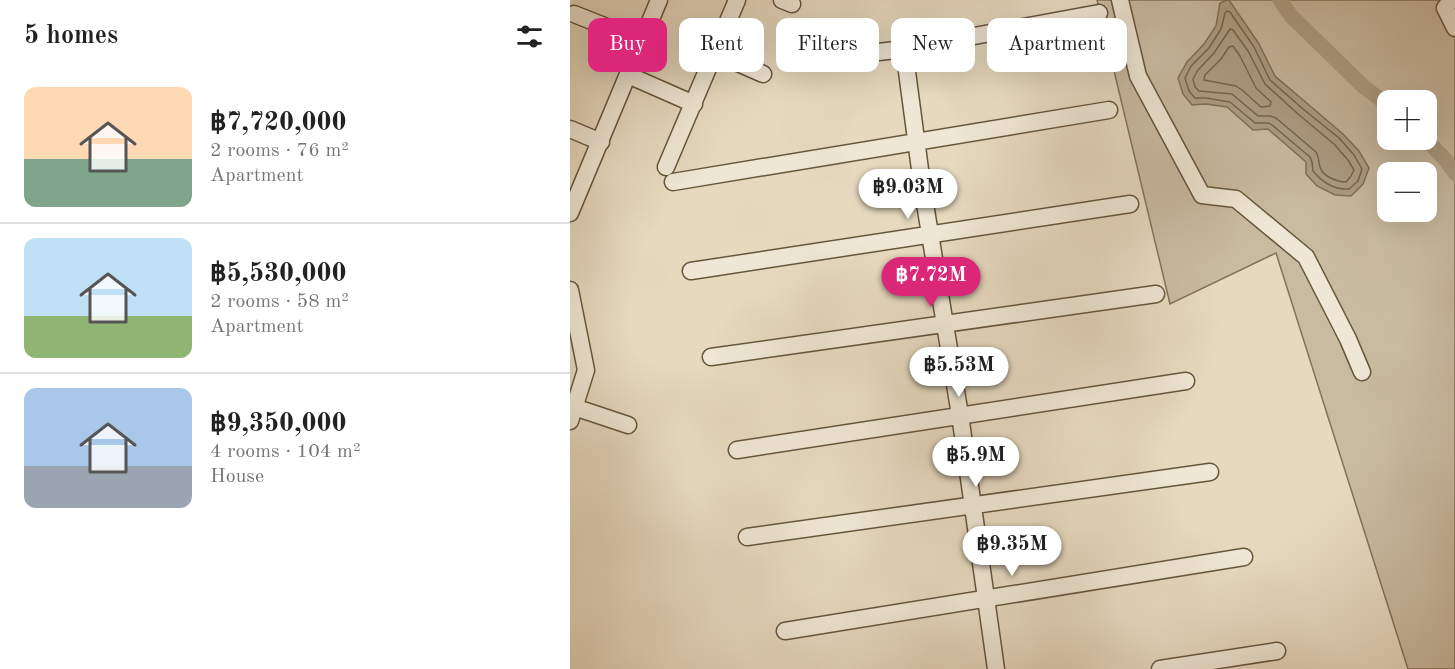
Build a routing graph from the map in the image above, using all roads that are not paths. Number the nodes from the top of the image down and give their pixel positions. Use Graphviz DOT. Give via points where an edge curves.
graph roads {
  1 [pos="659,0"];
  2 [pos="1120,0"];
  3 [pos="731,2"];
  4 [pos="1445,3"];
  5 [pos="574,13"];
  6 [pos="1100,13"];
  7 [pos="652,18"];
  8 [pos="726,18"];
  9 [pos="588,19"];
  10 [pos="1455,28"];
  11 [pos="975,36"];
  12 [pos="629,72"];
  13 [pos="707,72"];
  14 [pos="758,72"];
  15 [pos="907,72"];
  16 [pos="762,74"];
  17 [pos="628,75"];
  18 [pos="694,104"];
  19 [pos="1109,110"];
  20 [pos="570,129"];
  21 [pos="600,142"];
  22 [pos="916,142"];
  23 [pos="1130,204"];
  24 [pos="570,213"];
  25 [pos="930,234"];
  26 [pos="691,271"];
  27 [pos="570,290"];
  28 [pos="1156,294"];
  29 [pos="945,323"];
  30 [pos="711,357"];
  31 [pos="1362,372"];
  32 [pos="1186,381"];
  33 [pos="572,414"];
  34 [pos="960,416"];
  35 [pos="628,425"];
  36 [pos="737,450"];
  37 [pos="1210,472"];
  38 [pos="973,505"];
  39 [pos="747,537"];
  40 [pos="1244,557"];
  41 [pos="987,598"];
  42 [pos="785,631"];
  43 [pos="1277,651"];
  44 [pos="1249,662"];
  45 [pos="996,669"];
  46 [pos="1160,669"];
  1 -- 7 [label="street"];
  2 -- 31 [label="street" via="1138,76 1202,195 1236,199 1306,257"];
  3 -- 8 [label="street"];
  4 -- 10 [label="street"];
  5 -- 9 [label="street"];
  6 -- 11 [label="street"];
  12 -- 17 [label="street"];
  13 -- 18 [label="street"];
  14 -- 16 [label="street"];
  15 -- 22 [label="street"];
  17 -- 18 [label="street"];
  17 -- 21 [label="street"];
  18 -- 22 [label="street" via="669,175"];
  19 -- 22 [label="street"];
  20 -- 21 [label="street"];
  21 -- 24 [label="street"];
  22 -- 25 [label="street"];
  23 -- 25 [label="street"];
  25 -- 26 [label="street"];
  25 -- 29 [label="street"];
  27 -- 33 [label="street" via="586,370"];
  28 -- 29 [label="street"];
  29 -- 30 [label="street"];
  29 -- 34 [label="street"];
  32 -- 34 [label="street"];
  33 -- 35 [label="street"];
  34 -- 36 [label="street"];
  34 -- 38 [label="street"];
  37 -- 38 [label="street"];
  38 -- 39 [label="street"];
  38 -- 41 [label="street"];
  40 -- 41 [label="street"];
  41 -- 42 [label="street"];
  41 -- 45 [label="street"];
  43 -- 44 [label="street"];
  44 -- 46 [label="street"];
}
